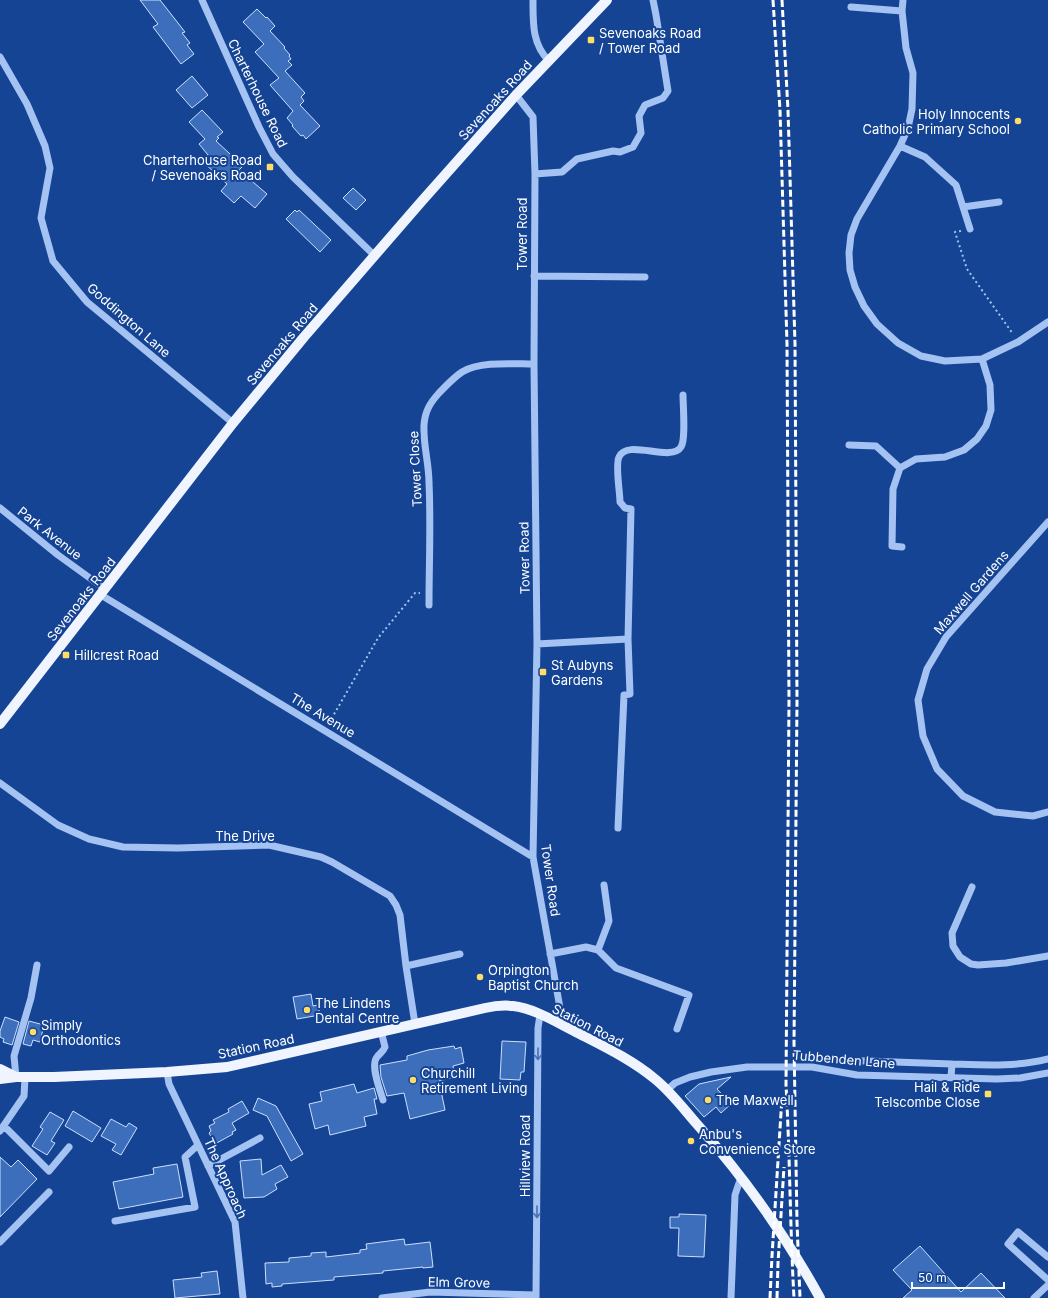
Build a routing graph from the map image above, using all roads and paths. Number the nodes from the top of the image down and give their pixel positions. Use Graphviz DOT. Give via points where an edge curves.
graph roads {
  1 [pos="202,0"];
  2 [pos="533,0"];
  3 [pos="607,0"];
  4 [pos="652,0"];
  5 [pos="903,0"];
  6 [pos="851,7"];
  7 [pos="902,11"];
  8 [pos="0,57"];
  9 [pos="548,61"];
  10 [pos="516,95"];
  11 [pos="900,146"];
  12 [pos="535,174"];
  13 [pos="999,202"];
  14 [pos="963,207"];
  15 [pos="970,229"];
  16 [pos="374,255"];
  17 [pos="534,276"];
  18 [pos="644,277"];
  19 [pos="1048,322"];
  20 [pos="1018,342"];
  21 [pos="982,359"];
  22 [pos="534,364"];
  23 [pos="683,395"];
  24 [pos="233,423"];
  25 [pos="848,445"];
  26 [pos="900,468"];
  27 [pos="0,508"];
  28 [pos="1048,522"];
  29 [pos="902,547"];
  30 [pos="103,592"];
  31 [pos="429,593"];
  32 [pos="429,605"];
  33 [pos="628,639"];
  34 [pos="537,644"];
  35 [pos="0,724"];
  36 [pos="324,730"];
  37 [pos="0,783"];
  38 [pos="1048,812"];
  39 [pos="618,828"];
  40 [pos="533,857"];
  41 [pos="604,885"];
  42 [pos="972,887"];
  43 [pos="598,950"];
  44 [pos="460,954"];
  45 [pos="550,954"];
  46 [pos="1048,956"];
  47 [pos="37,966"];
  48 [pos="406,966"];
  49 [pos="540,1015"];
  50 [pos="415,1024"];
  51 [pos="560,1024"];
  52 [pos="676,1029"];
  53 [pos="381,1031"];
  54 [pos="837,1060"];
  55 [pos="1048,1060"];
  56 [pos="952,1064"];
  57 [pos="0,1069"];
  58 [pos="167,1072"];
  59 [pos="1048,1073"];
  60 [pos="951,1077"];
  61 [pos="21,1078"];
  62 [pos="0,1079"];
  63 [pos="667,1090"];
  64 [pos="383,1100"];
  65 [pos="2,1128"];
  66 [pos="260,1138"];
  67 [pos="198,1145"];
  68 [pos="69,1147"];
  69 [pos="208,1166"];
  70 [pos="741,1178"];
  71 [pos="49,1192"];
  72 [pos="115,1221"];
  73 [pos="0,1242"];
  74 [pos="1048,1257"];
  75 [pos="1048,1280"];
  76 [pos="1048,1285"];
  77 [pos="536,1296"];
  78 [pos="243,1298"];
  79 [pos="382,1298"];
  80 [pos="731,1298"];
  81 [pos="820,1298"];
  82 [pos="1034,1298"];
  1 -- 16 [label="street, Charterhouse Road" via="273,154 293,177"];
  2 -- 9 [label="street" via="533,24 537,44"];
  3 -- 9 [label="main road, Sevenoaks Road"];
  4 -- 12 [label="street" via="668,92 663,98 644,105 639,116 641,132 633,147 620,152 613,151 577,159 562,172"];
  5 -- 7 [label="street"];
  6 -- 7 [label="street"];
  7 -- 11 [label="street" via="906,48 914,73 908,128"];
  8 -- 24 [label="street, Goddington Lane" via="27,104 45,146 50,168 41,218 52,261 87,302"];
  9 -- 10 [label="main road, Sevenoaks Road"];
  10 -- 12 [label="street, Tower Road" via="533,117"];
  10 -- 16 [label="main road, Sevenoaks Road"];
  11 -- 14 [label="street" via="925,157 956,185"];
  11 -- 21 [label="street" via="856,219 849,253 855,287 877,324 921,356 945,361"];
  12 -- 17 [label="street, Tower Road"];
  13 -- 14 [label="street"];
  14 -- 15 [label="street"];
  15 -- 20 [label="path" via="956,232 967,269"];
  16 -- 24 [label="main road, Sevenoaks Road"];
  17 -- 18 [label="street"];
  17 -- 22 [label="street, Tower Road"];
  19 -- 20 [label="street"];
  20 -- 21 [label="street"];
  21 -- 26 [label="street" via="990,385 991,410 986,426 977,439 964,450 945,457 916,459"];
  22 -- 31 [label="street, Tower Close" via="484,365 463,371 449,382 428,408 425,417 424,450 429,482"];
  22 -- 34 [label="street, Tower Road"];
  23 -- 33 [label="street" via="683,442 678,450 626,450 619,456 620,502 625,508 631,509"];
  24 -- 30 [label="main road, Sevenoaks Road"];
  25 -- 26 [label="street" via="876,446"];
  26 -- 29 [label="street" via="893,489 892,546"];
  27 -- 30 [label="street, Park Avenue"];
  28 -- 38 [label="street, Maxwell Gardens" via="946,637 927,669 918,700 923,736 937,769 963,796 995,812 1033,816"];
  30 -- 35 [label="main road, Sevenoaks Road"];
  30 -- 36 [label="street, The Avenue"];
  31 -- 32 [label="street, Tower Close"];
  31 -- 36 [label="path" via="415,593 378,638"];
  33 -- 34 [label="street"];
  33 -- 39 [label="street" via="630,694 624,695"];
  34 -- 40 [label="street, Tower Road"];
  36 -- 40 [label="street, The Avenue"];
  37 -- 48 [label="street, The Drive" via="58,825 89,839 123,847 270,845 332,862 390,896 400,916"];
  40 -- 45 [label="street, Tower Road"];
  41 -- 43 [label="street" via="609,921"];
  42 -- 46 [label="street" via="952,933 953,946 960,957 978,965"];
  43 -- 45 [label="street" via="586,947"];
  43 -- 52 [label="street" via="616,968 689,995"];
  44 -- 48 [label="street"];
  45 -- 51 [label="street, Tower Road" via="560,1008"];
  47 -- 61 [label="street" via="31,998 14,1056"];
  48 -- 50 [label="street, The Drive"];
  49 -- 50 [label="main road, Station Road" via="520,1007 500,1006"];
  49 -- 51 [label="main road, Station Road"];
  49 -- 77 [label="street, Hillview Road, one-way"];
  50 -- 53 [label="main road, Station Road"];
  51 -- 63 [label="main road, Station Road" via="638,1067"];
  53 -- 58 [label="main road, Station Road" via="235,1065"];
  53 -- 64 [label="street" via="385,1047 374,1064"];
  54 -- 56 [label="street"];
  55 -- 56 [label="street" via="1011,1064"];
  56 -- 60 [label="street"];
  57 -- 61 [label="main road"];
  58 -- 61 [label="main road, Station Road"];
  58 -- 67 [label="street, The Approach" via="169,1084"];
  59 -- 60 [label="street, Tubbenden Lane" via="1009,1079"];
  60 -- 63 [label="street, Tubbenden Lane" via="858,1075 812,1067 747,1067 724,1069 690,1077 675,1083"];
  61 -- 62 [label="main road, Station Road"];
  61 -- 65 [label="street" via="24,1096"];
  63 -- 70 [label="main road, Station Road"];
  65 -- 68 [label="street" via="49,1171"];
  66 -- 69 [label="street"];
  67 -- 69 [label="street, The Approach"];
  67 -- 72 [label="street" via="184,1157 195,1207"];
  69 -- 78 [label="street, The Approach" via="234,1222"];
  70 -- 80 [label="street" via="735,1195"];
  70 -- 81 [label="main road, Station Road" via="771,1219"];
  71 -- 73 [label="street"];
  74 -- 75 [label="street" via="1018,1232 1008,1244"];
  76 -- 82 [label="street"];
  77 -- 79 [label="street, Elm Grove" via="430,1292"];
}
